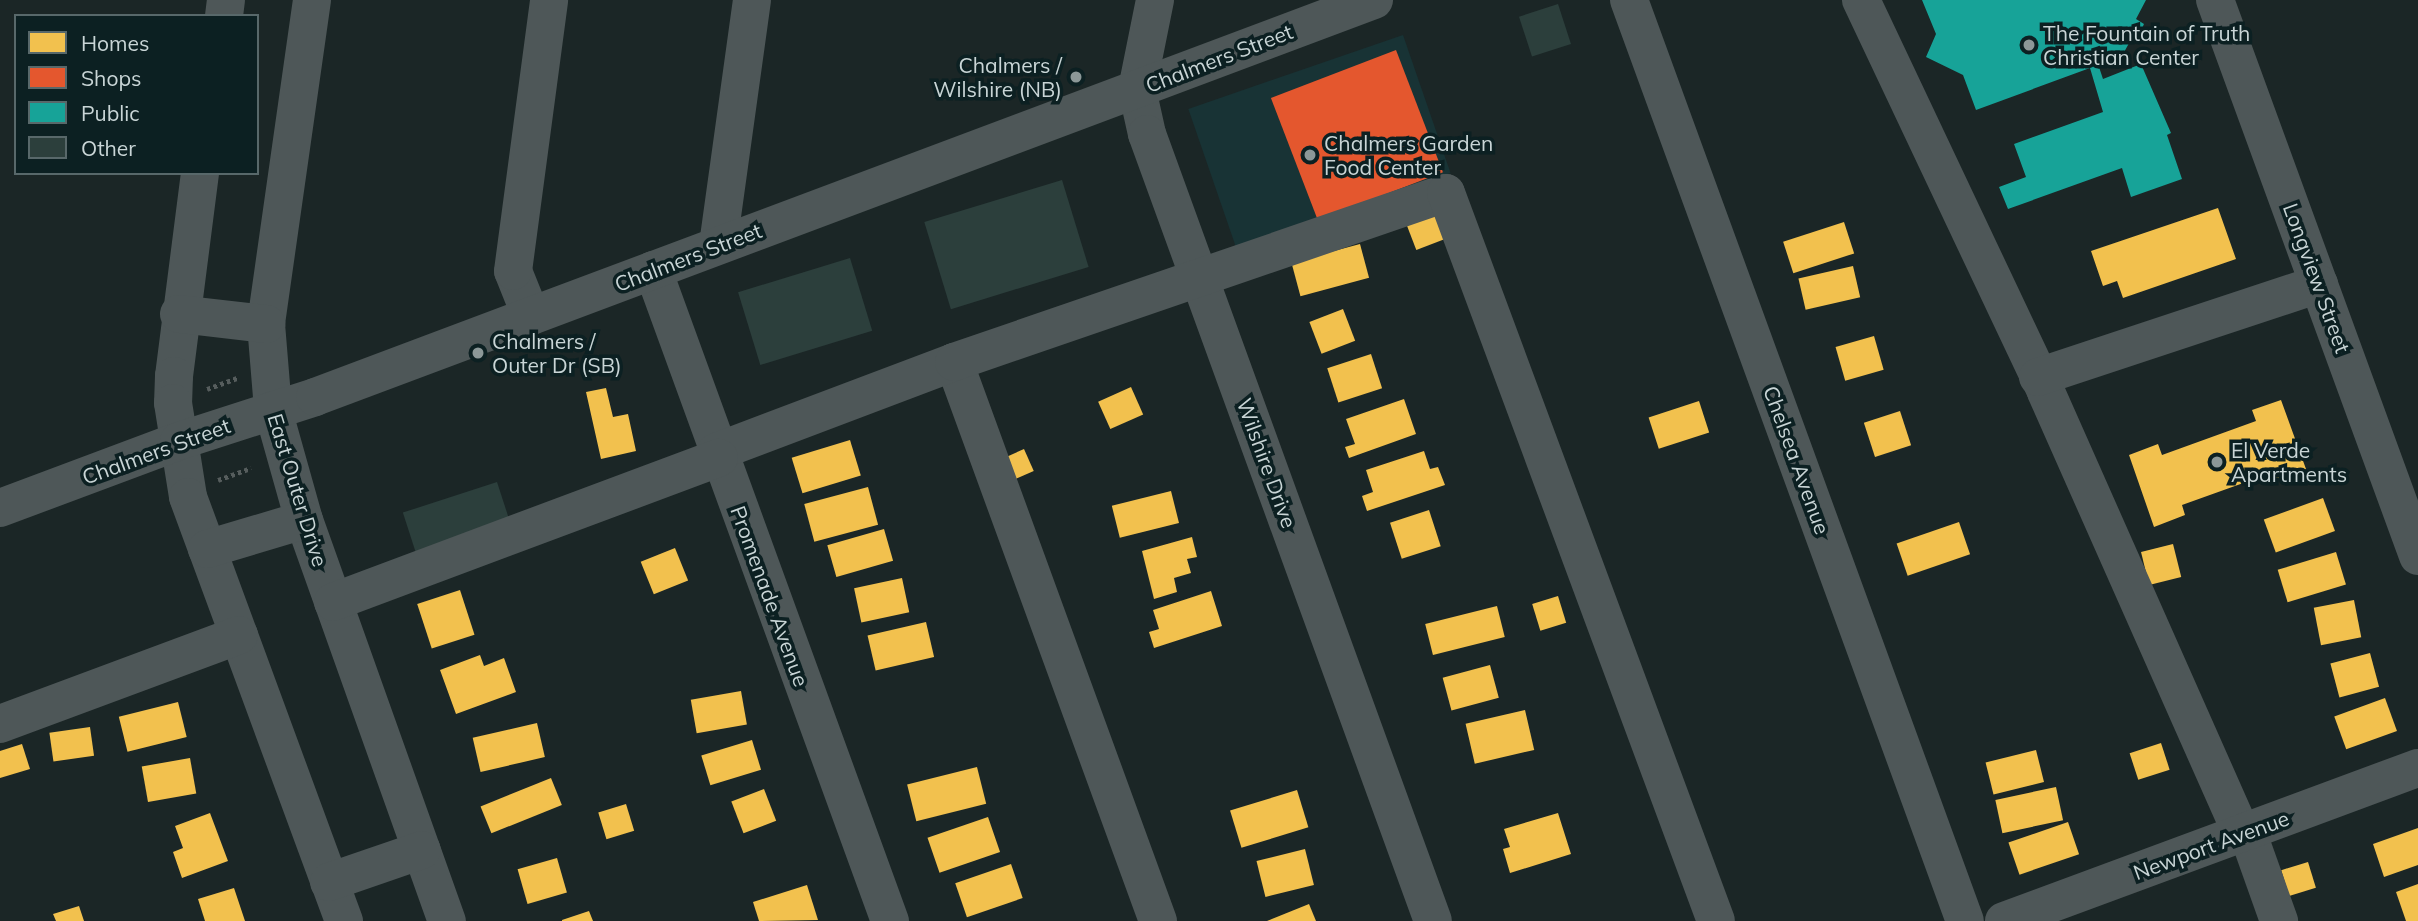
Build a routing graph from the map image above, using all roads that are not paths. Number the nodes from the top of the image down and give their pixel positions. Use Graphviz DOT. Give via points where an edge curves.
graph roads {
  1 [pos="312,0"];
  2 [pos="549,0"];
  3 [pos="752,0"];
  4 [pos="1155,0"];
  5 [pos="1374,0"];
  6 [pos="1629,0"];
  7 [pos="1861,0"];
  8 [pos="2215,0"];
  9 [pos="1137,89"];
  10 [pos="200,175"];
  11 [pos="718,245"];
  12 [pos="653,270"];
  13 [pos="1199,278"];
  14 [pos="2319,284"];
  15 [pos="180,314"];
  16 [pos="531,316"];
  17 [pos="266,324"];
  18 [pos="954,362"];
  19 [pos="2038,377"];
  20 [pos="273,410"];
  21 [pos="179,441"];
  22 [pos="718,455"];
  23 [pos="0,508"];
  24 [pos="304,520"];
  25 [pos="208,549"];
  26 [pos="2418,556"];
  27 [pos="333,602"];
  28 [pos="239,635"];
  29 [pos="0,724"];
  30 [pos="2418,768"];
  31 [pos="2244,832"];
  32 [pos="422,850"];
  33 [pos="329,882"];
  34 [pos="344,921"];
  35 [pos="447,921"];
  36 [pos="890,921"];
  37 [pos="1158,921"];
  38 [pos="1433,921"];
  39 [pos="1716,921"];
  40 [pos="1965,921"];
  41 [pos="2004,921"];
  42 [pos="2279,921"];
  1 -- 17 [label="street, East Outer Drive"];
  2 -- 16 [label="street" via="513,271"];
  3 -- 11 [label="street"];
  4 -- 9 [label="street, Wilshire Drive"];
  5 -- 9 [label="street, Chalmers Street"];
  6 -- 40 [label="street, Chelsea Avenue"];
  7 -- 19 [label="street"];
  8 -- 14 [label="street, Longview Street"];
  9 -- 11 [label="street, Chalmers Street"];
  9 -- 13 [label="street, Wilshire Drive" via="1147,134"];
  10 -- 15 [label="street"];
  11 -- 12 [label="street, Chalmers Street"];
  12 -- 16 [label="street, Chalmers Street"];
  12 -- 22 [label="street, Promenade Avenue"];
  13 -- 18 [label="street"];
  13 -- 38 [label="street, Wilshire Drive"];
  13 -- 39 [label="street" via="1446,193"];
  14 -- 19 [label="street"];
  14 -- 26 [label="street, Longview Street"];
  15 -- 17 [label="street"];
  15 -- 21 [label="street" via="173,403"];
  16 -- 20 [label="street, Chalmers Street"];
  17 -- 20 [label="street, East Outer Drive"];
  18 -- 22 [label="street"];
  18 -- 37 [label="street"];
  19 -- 31 [label="street"];
  20 -- 21 [label="street, Chalmers Street"];
  20 -- 24 [label="street, East Outer Drive"];
  21 -- 23 [label="street, Chalmers Street"];
  21 -- 25 [label="street" via="188,497"];
  22 -- 27 [label="street"];
  22 -- 36 [label="street, Promenade Avenue"];
  24 -- 25 [label="street"];
  24 -- 27 [label="street, East Outer Drive"];
  25 -- 28 [label="street"];
  27 -- 32 [label="street, East Outer Drive"];
  28 -- 29 [label="street"];
  28 -- 33 [label="street"];
  30 -- 31 [label="street, Newport Avenue"];
  31 -- 41 [label="street, Newport Avenue"];
  31 -- 42 [label="street"];
  32 -- 33 [label="street"];
  32 -- 35 [label="street, East Outer Drive"];
  33 -- 34 [label="street"];
}
